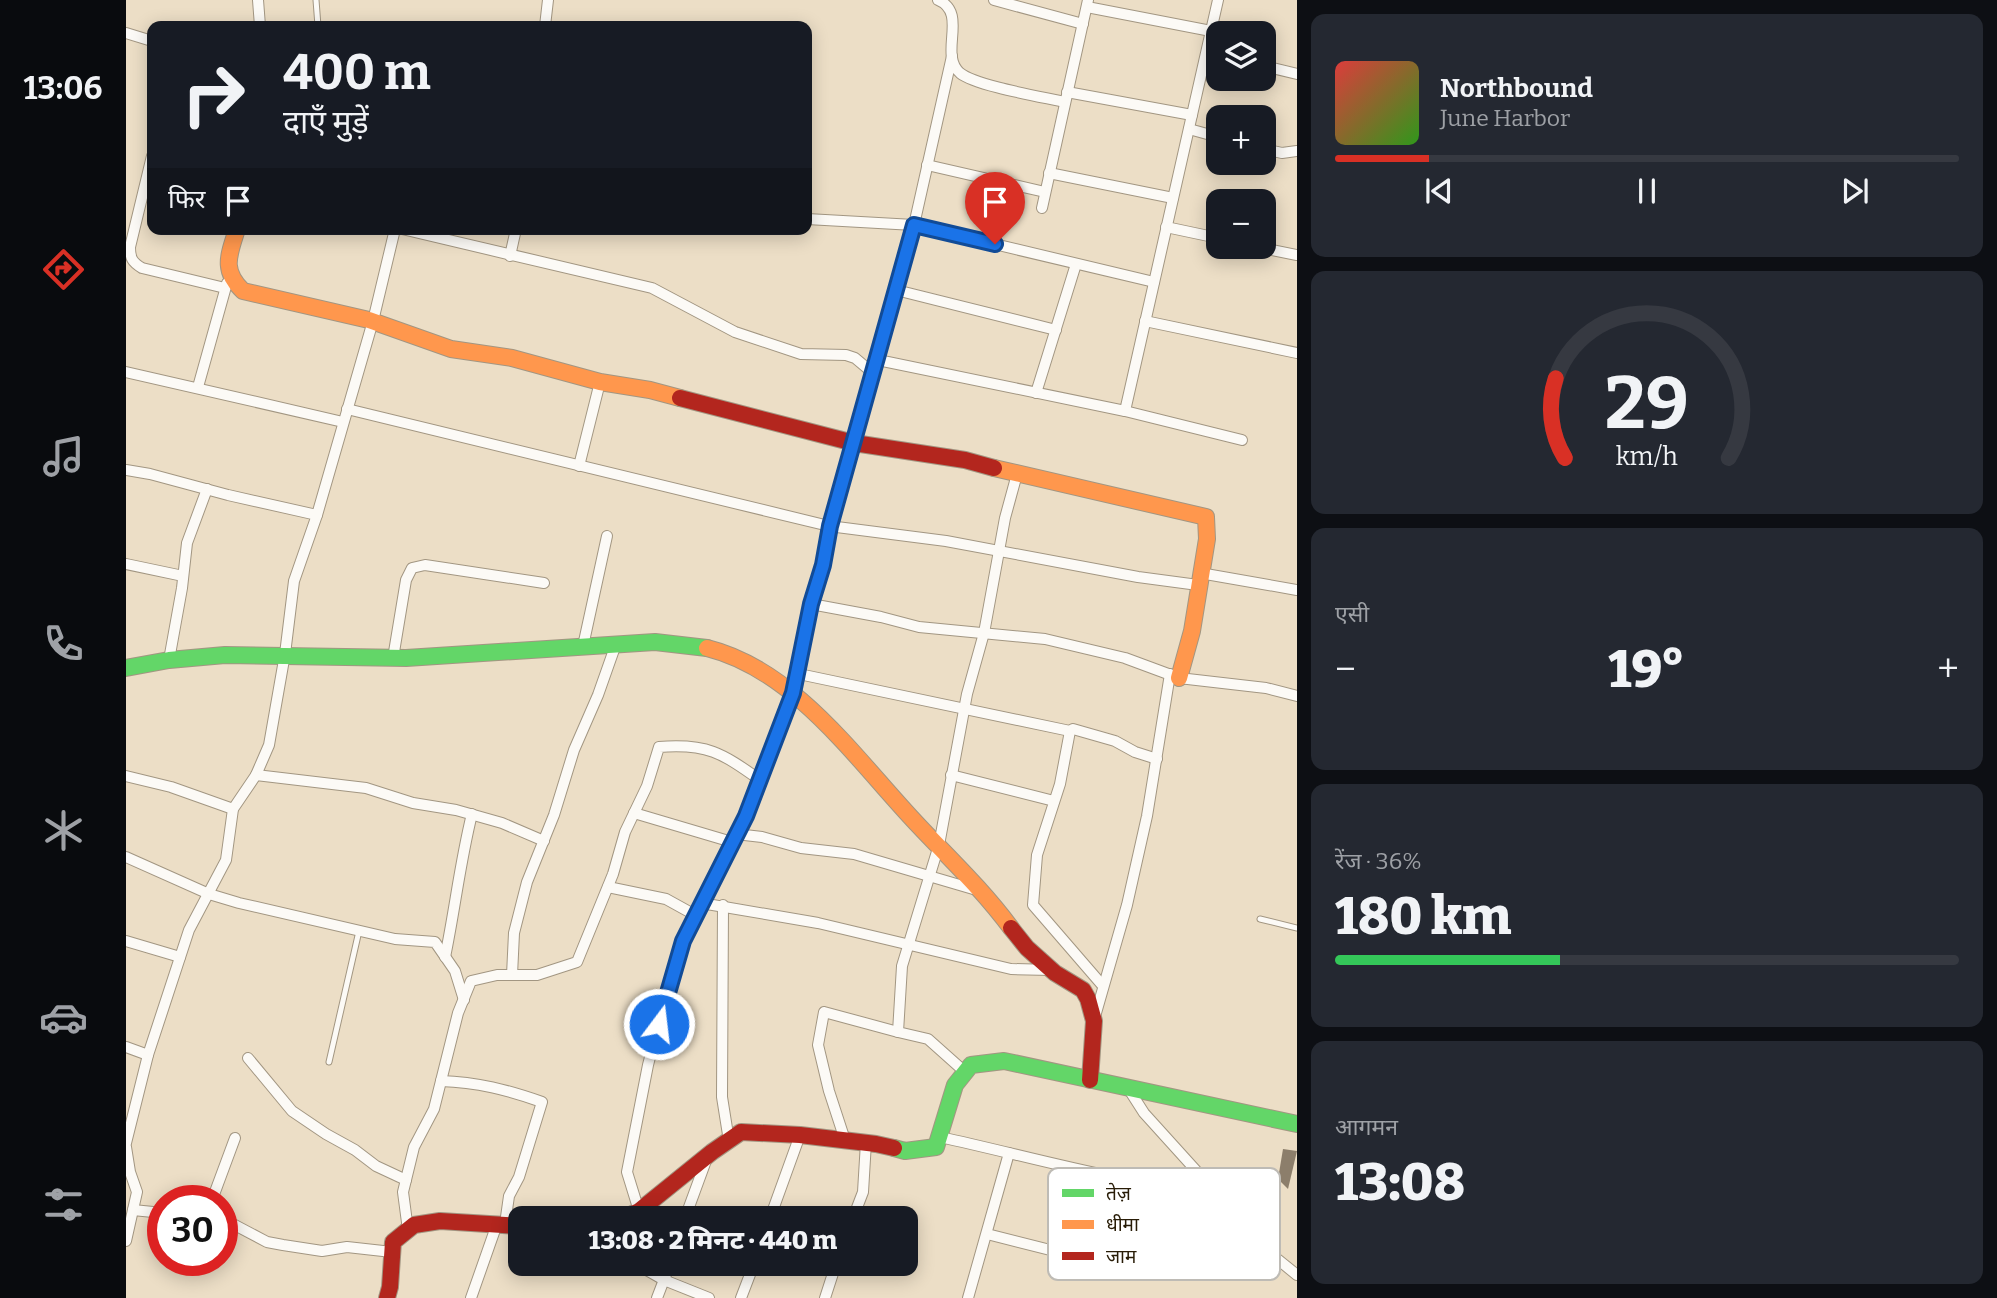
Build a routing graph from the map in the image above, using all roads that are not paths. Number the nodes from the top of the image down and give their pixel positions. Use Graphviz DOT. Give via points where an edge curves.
graph roads {
  1 [pos="258,0"];
  2 [pos="316,0"];
  3 [pos="548,0"];
  4 [pos="994,0"];
  5 [pos="1218,0"];
  6 [pos="942,1"];
  7 [pos="1088,3"];
  8 [pos="260,21"];
  9 [pos="318,21"];
  10 [pos="546,21"];
  11 [pos="1213,21"];
  12 [pos="1083,24"];
  13 [pos="1206,30"];
  14 [pos="126,33"];
  15 [pos="147,39"];
  16 [pos="952,56"];
  17 [pos="1276,68"];
  18 [pos="1206,71"];
  19 [pos="1297,74"];
  20 [pos="1066,97"];
  21 [pos="1192,115"];
  22 [pos="1189,129"];
  23 [pos="1206,133"];
  24 [pos="1297,151"];
  25 [pos="1276,152"];
  26 [pos="927,165"];
  27 [pos="1049,173"];
  28 [pos="147,177"];
  29 [pos="1045,192"];
  30 [pos="1173,198"];
  31 [pos="1042,208"];
  32 [pos="812,219"];
  33 [pos="914,225"];
  34 [pos="1166,228"];
  35 [pos="235,235"];
  36 [pos="394,235"];
  37 [pos="426,235"];
  38 [pos="515,235"];
  39 [pos="1206,236"];
  40 [pos="1276,251"];
  41 [pos="1297,255"];
  42 [pos="510,256"];
  43 [pos="1076,264"];
  44 [pos="1154,282"];
  45 [pos="227,283"];
  46 [pos="896,290"];
  47 [pos="373,321"];
  48 [pos="1145,321"];
  49 [pos="1056,330"];
  50 [pos="1297,353"];
  51 [pos="878,360"];
  52 [pos="126,372"];
  53 [pos="874,374"];
  54 [pos="600,382"];
  55 [pos="198,387"];
  56 [pos="1036,393"];
  57 [pos="347,409"];
  58 [pos="1125,411"];
  59 [pos="343,422"];
  60 [pos="1242,440"];
  61 [pos="854,443"];
  62 [pos="579,466"];
  63 [pos="126,470"];
  64 [pos="1017,474"];
  65 [pos="207,489"];
  66 [pos="317,515"];
  67 [pos="830,526"];
  68 [pos="607,536"];
  69 [pos="999,551"];
  70 [pos="126,564"];
  71 [pos="183,576"];
  72 [pos="1199,579"];
  73 [pos="544,583"];
  74 [pos="1297,590"];
  75 [pos="811,604"];
  76 [pos="984,633"];
  77 [pos="616,644"];
  78 [pos="583,646"];
  79 [pos="285,654"];
  80 [pos="394,658"];
  81 [pos="169,660"];
  82 [pos="126,668"];
  83 [pos="799,674"];
  84 [pos="1175,676"];
  85 [pos="793,693"];
  86 [pos="1297,696"];
  87 [pos="964,708"];
  88 [pos="1070,732"];
  89 [pos="1157,759"];
  90 [pos="256,775"];
  91 [pos="951,775"];
  92 [pos="126,776"];
  93 [pos="760,780"];
  94 [pos="1054,801"];
  95 [pos="233,809"];
  96 [pos="634,813"];
  97 [pos="472,814"];
  98 [pos="734,838"];
  99 [pos="544,841"];
  100 [pos="939,845"];
  101 [pos="126,857"];
  102 [pos="930,877"];
  103 [pos="608,887"];
  104 [pos="983,891"];
  105 [pos="209,894"];
  106 [pos="701,903"];
  107 [pos="723,905"];
  108 [pos="695,915"];
  109 [pos="1260,919"];
  110 [pos="1297,928"];
  111 [pos="359,931"];
  112 [pos="126,940"];
  113 [pos="907,946"];
  114 [pos="180,957"];
  115 [pos="446,957"];
  116 [pos="1051,970"];
  117 [pos="512,975"];
  118 [pos="1103,986"];
  119 [pos="464,1000"];
  120 [pos="1094,1021"];
  121 [pos="898,1032"];
  122 [pos="126,1047"];
  123 [pos="148,1055"];
  124 [pos="248,1058"];
  125 [pos="329,1062"];
  126 [pos="965,1072"];
  127 [pos="1090,1080"];
  128 [pos="442,1081"];
  129 [pos="1128,1088"];
  130 [pos="1297,1124"];
  131 [pos="800,1135"];
  132 [pos="940,1137"];
  133 [pos="234,1138"];
  134 [pos="845,1140"];
  135 [pos="729,1141"];
  136 [pos="866,1142"];
  137 [pos="126,1145"];
  138 [pos="1009,1153"];
  139 [pos="708,1155"];
  140 [pos="127,1160"];
  141 [pos="1070,1168"];
  142 [pos="1193,1168"];
  143 [pos="406,1180"];
  144 [pos="217,1185"];
  145 [pos="630,1206"];
  146 [pos="643,1206"];
  147 [pos="689,1206"];
  148 [pos="774,1206"];
  149 [pos="858,1206"];
  150 [pos="133,1210"];
  151 [pos="147,1211"];
  152 [pos="507,1224"];
  153 [pos="238,1227"];
  154 [pos="408,1230"];
  155 [pos="987,1234"];
  156 [pos="126,1241"];
  157 [pos="1048,1249"];
  158 [pos="392,1252"];
  159 [pos="1280,1261"];
  160 [pos="1297,1275"];
  161 [pos="657,1276"];
  162 [pos="666,1276"];
  163 [pos="749,1276"];
  164 [pos="832,1276"];
  165 [pos="664,1280"];
  166 [pos="387,1298"];
  167 [pos="471,1298"];
  168 [pos="657,1298"];
  169 [pos="709,1298"];
  170 [pos="741,1298"];
  171 [pos="825,1298"];
  172 [pos="968,1298"];
  1 -- 8 [label="street"];
  2 -- 9 [label="lane"];
  3 -- 10 [label="street"];
  4 -- 12 [label="street"];
  5 -- 11 [label="street"];
  6 -- 16 [label="street" via="953,16"];
  7 -- 12 [label="street"];
  7 -- 13 [label="street"];
  12 -- 20 [label="street"];
  14 -- 15 [label="street"];
  16 -- 20 [label="street" via="959,72 970,79"];
  16 -- 26 [label="street"];
  17 -- 19 [label="street"];
  18 -- 21 [label="street"];
  20 -- 21 [label="street"];
  20 -- 27 [label="street"];
  21 -- 22 [label="street"];
  22 -- 23 [label="street"];
  22 -- 30 [label="street"];
  24 -- 25 [label="street"];
  26 -- 29 [label="street"];
  26 -- 33 [label="street"];
  27 -- 29 [label="street"];
  27 -- 30 [label="street"];
  28 -- 45 [label="street" via="130,247 133,262 142,268"];
  29 -- 31 [label="street"];
  30 -- 34 [label="street"];
  32 -- 33 [label="street"];
  33 -- 43 [label="street"];
  33 -- 46 [label="street"];
  34 -- 39 [label="street"];
  34 -- 44 [label="street"];
  35 -- 45 [label="street"];
  36 -- 47 [label="street"];
  37 -- 42 [label="street"];
  38 -- 42 [label="street"];
  40 -- 41 [label="street"];
  42 -- 53 [label="street" via="652,288 735,332 801,354 846,355"];
  43 -- 44 [label="street"];
  43 -- 49 [label="street"];
  44 -- 48 [label="street"];
  45 -- 47 [label="street" via="243,291"];
  45 -- 55 [label="street"];
  46 -- 49 [label="street"];
  46 -- 51 [label="street"];
  47 -- 54 [label="street" via="450,349 512,358"];
  47 -- 57 [label="street"];
  48 -- 50 [label="street"];
  48 -- 58 [label="street"];
  49 -- 56 [label="street"];
  51 -- 53 [label="street"];
  51 -- 56 [label="street"];
  52 -- 55 [label="street"];
  53 -- 61 [label="street"];
  54 -- 61 [label="street" via="650,390"];
  54 -- 62 [label="street"];
  55 -- 59 [label="street"];
  56 -- 58 [label="street"];
  57 -- 59 [label="street"];
  57 -- 62 [label="street"];
  58 -- 60 [label="street"];
  59 -- 66 [label="street"];
  61 -- 64 [label="street" via="965,460"];
  61 -- 67 [label="street"];
  62 -- 67 [label="street"];
  63 -- 65 [label="street"];
  64 -- 69 [label="street"];
  64 -- 72 [label="street" via="1206,517"];
  65 -- 66 [label="street"];
  65 -- 71 [label="street" via="187,543"];
  66 -- 79 [label="street" via="294,581"];
  67 -- 69 [label="street"];
  67 -- 75 [label="street"];
  68 -- 78 [label="street"];
  69 -- 72 [label="street" via="1138,577"];
  69 -- 76 [label="street"];
  70 -- 71 [label="street"];
  71 -- 81 [label="street"];
  72 -- 74 [label="street"];
  72 -- 84 [label="street" via="1192,631"];
  73 -- 80 [label="street" via="425,565 412,568 406,580"];
  75 -- 76 [label="street" via="919,627"];
  75 -- 83 [label="street"];
  76 -- 84 [label="street" via="1045,639 1125,658"];
  76 -- 87 [label="street"];
  77 -- 78 [label="street"];
  77 -- 85 [label="street" via="695,645 728,653"];
  77 -- 99 [label="street"];
  78 -- 80 [label="street"];
  79 -- 80 [label="street"];
  79 -- 81 [label="street"];
  79 -- 90 [label="street" via="269,745"];
  81 -- 82 [label="street"];
  83 -- 85 [label="street"];
  83 -- 87 [label="street"];
  84 -- 86 [label="street"];
  84 -- 89 [label="street"];
  85 -- 93 [label="street"];
  85 -- 100 [label="street"];
  87 -- 88 [label="street"];
  87 -- 91 [label="street"];
  88 -- 89 [label="street" via="1073,729 1115,741"];
  88 -- 94 [label="street"];
  89 -- 118 [label="street" via="1127,905"];
  90 -- 95 [label="street"];
  90 -- 97 [label="street" via="366,788"];
  91 -- 94 [label="street"];
  91 -- 100 [label="street"];
  92 -- 95 [label="street"];
  93 -- 96 [label="street" via="725,755 686,745 659,747"];
  93 -- 98 [label="street"];
  94 -- 118 [label="street" via="1037,855 1033,905"];
  95 -- 105 [label="street" via="226,860"];
  96 -- 98 [label="street"];
  96 -- 103 [label="street"];
  97 -- 99 [label="street"];
  97 -- 115 [label="street"];
  98 -- 102 [label="street" via="762,837 801,848 854,853"];
  98 -- 106 [label="street"];
  99 -- 117 [label="street" via="514,933"];
  100 -- 102 [label="street"];
  100 -- 104 [label="street"];
  101 -- 105 [label="street"];
  102 -- 104 [label="street"];
  102 -- 113 [label="street"];
  103 -- 108 [label="street" via="666,899"];
  103 -- 117 [label="street" via="578,962 537,975"];
  104 -- 116 [label="street" via="1027,948"];
  105 -- 111 [label="street"];
  105 -- 114 [label="street"];
  106 -- 107 [label="street"];
  106 -- 108 [label="street"];
  107 -- 113 [label="street"];
  107 -- 135 [label="street" via="722,1097"];
  108 -- 145 [label="street" via="666,995 648,1065 627,1171"];
  109 -- 110 [label="lane"];
  111 -- 115 [label="street" via="435,942"];
  111 -- 125 [label="lane"];
  112 -- 114 [label="street"];
  113 -- 116 [label="street" via="1011,969"];
  113 -- 121 [label="street"];
  114 -- 123 [label="street"];
  115 -- 119 [label="street"];
  116 -- 120 [label="street" via="1083,990"];
  117 -- 119 [label="street" via="471,981"];
  118 -- 120 [label="street"];
  119 -- 128 [label="street"];
  120 -- 127 [label="street"];
  121 -- 126 [label="street" via="928,1039"];
  121 -- 134 [label="street" via="824,1012 818,1045"];
  122 -- 123 [label="street"];
  123 -- 137 [label="street"];
  124 -- 143 [label="street" via="299,1116"];
  126 -- 127 [label="street" via="971,1065 1004,1061"];
  126 -- 132 [label="street" via="955,1085"];
  127 -- 129 [label="street"];
  128 -- 143 [label="street" via="434,1109 414,1147"];
  128 -- 152 [label="street" via="505,1089 542,1102 509,1196"];
  129 -- 130 [label="street"];
  129 -- 142 [label="street"];
  131 -- 134 [label="street"];
  131 -- 135 [label="street" via="741,1132"];
  131 -- 148 [label="street"];
  132 -- 136 [label="street" via="936,1147 905,1151"];
  132 -- 138 [label="street"];
  133 -- 144 [label="street"];
  134 -- 136 [label="street"];
  135 -- 139 [label="street"];
  136 -- 149 [label="street" via="863,1192"];
  137 -- 140 [label="street"];
  138 -- 141 [label="street"];
  138 -- 155 [label="street"];
  139 -- 146 [label="street"];
  139 -- 147 [label="street"];
  140 -- 150 [label="street" via="138,1192"];
  143 -- 154 [label="street"];
  150 -- 151 [label="street"];
  150 -- 156 [label="street"];
  152 -- 154 [label="street" via="440,1221"];
  152 -- 167 [label="street"];
  153 -- 158 [label="street" via="283,1245"];
  154 -- 158 [label="street" via="393,1242"];
  155 -- 157 [label="street"];
  155 -- 172 [label="street"];
  158 -- 166 [label="street"];
  159 -- 160 [label="street"];
  161 -- 165 [label="street"];
  162 -- 165 [label="street"];
  163 -- 170 [label="street"];
  164 -- 171 [label="street"];
  165 -- 168 [label="street"];
  165 -- 169 [label="street"];
}
